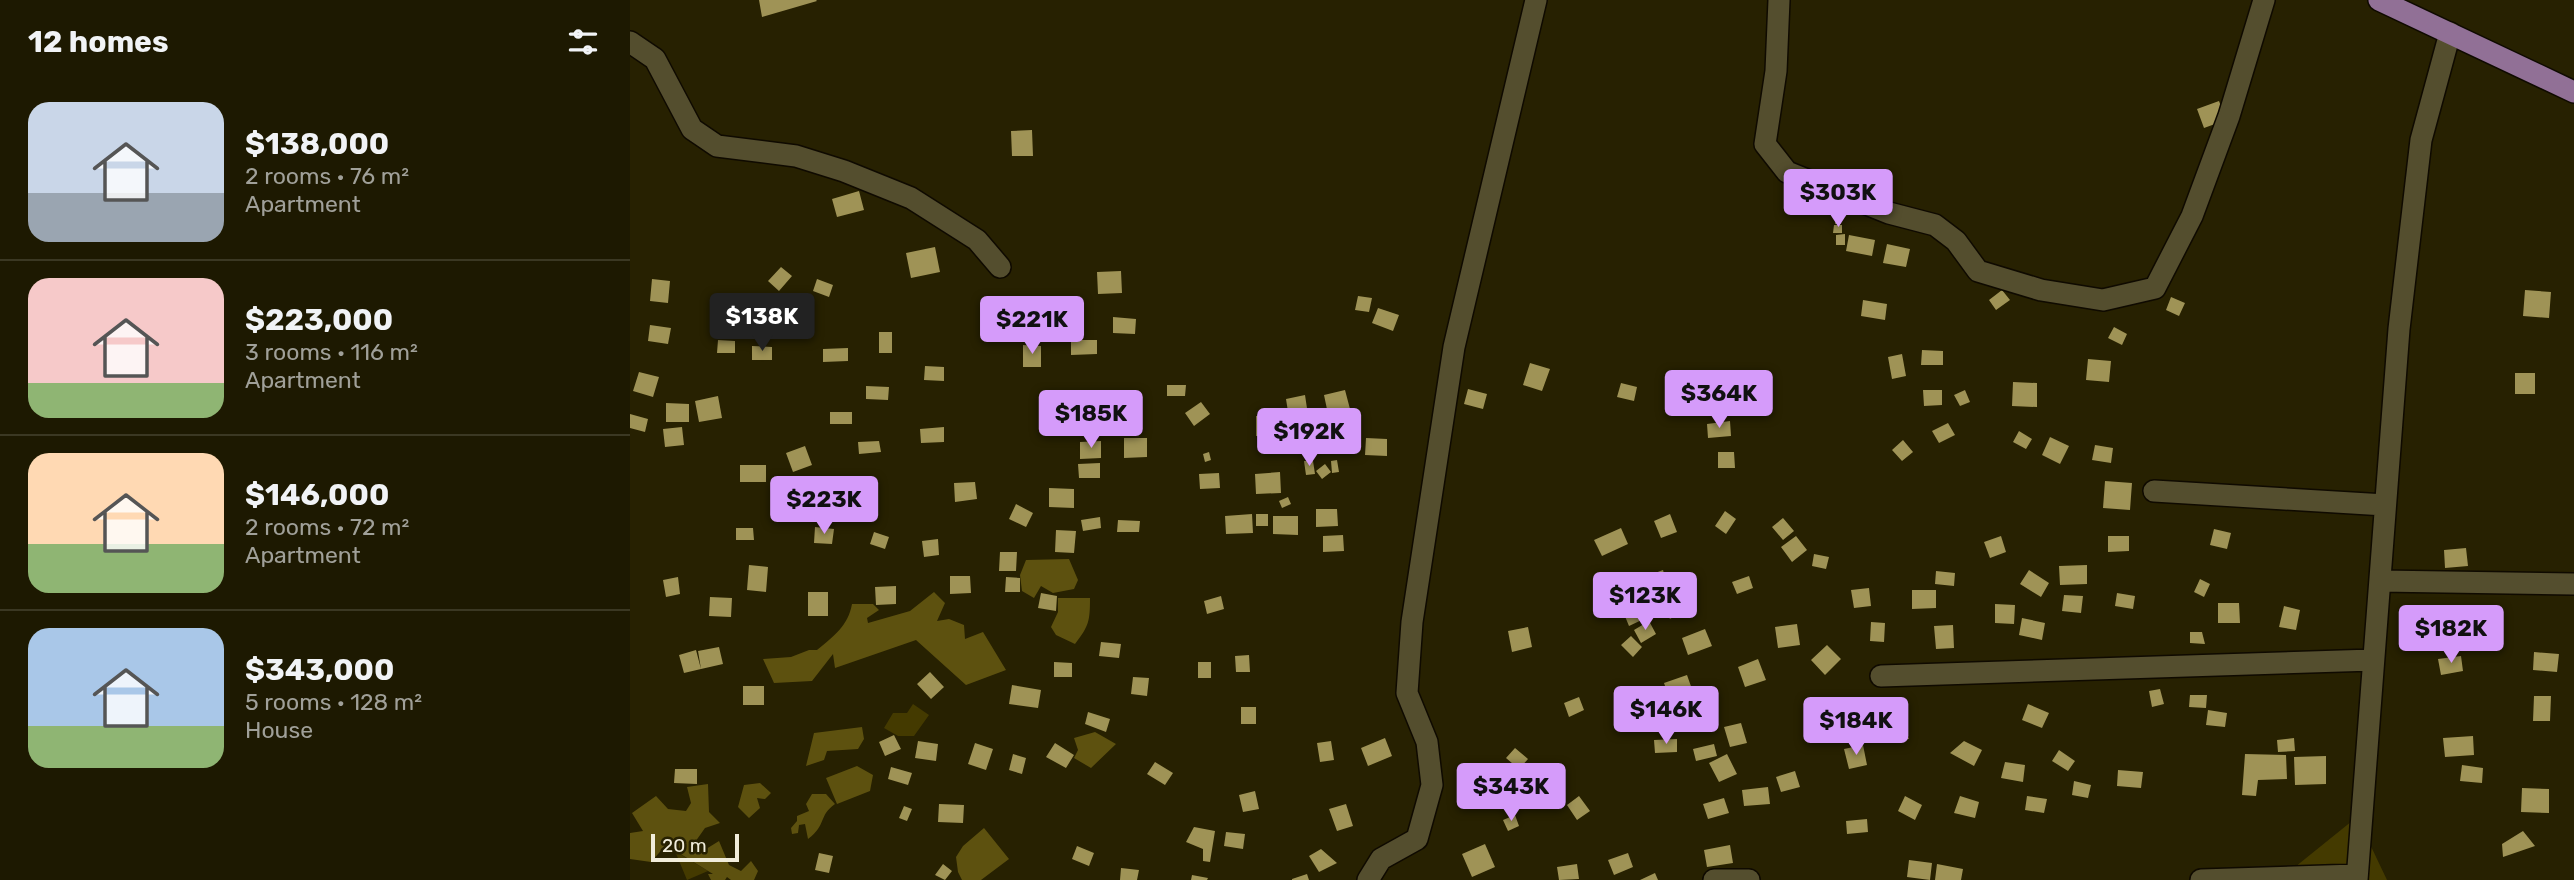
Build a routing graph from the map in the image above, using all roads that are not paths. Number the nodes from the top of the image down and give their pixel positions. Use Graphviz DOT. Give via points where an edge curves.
graph roads {
  1 [pos="1536,0"];
  2 [pos="1779,0"];
  3 [pos="2264,0"];
  4 [pos="2379,0"];
  5 [pos="2450,33"];
  6 [pos="630,42"];
  7 [pos="2574,92"];
  8 [pos="1000,267"];
  9 [pos="2154,491"];
  10 [pos="2385,505"];
  11 [pos="2379,581"];
  12 [pos="2574,584"];
  13 [pos="2373,660"];
  14 [pos="1881,676"];
  15 [pos="2356,877"];
  16 [pos="1368,880"];
  17 [pos="1714,880"];
  18 [pos="1749,880"];
  19 [pos="2201,880"];
  1 -- 16 [label="street" via="1454,346 1412,622 1407,693 1427,742 1432,785 1417,839 1381,859"];
  2 -- 3 [label="street" via="1776,71 1765,144 1787,172 1889,213 1935,225 1956,241 1978,271 2041,290 2103,300 2155,288 2192,216"];
  4 -- 5 [label="main road"];
  5 -- 7 [label="main road"];
  5 -- 10 [label="street" via="2421,140"];
  6 -- 8 [label="street" via="655,59 692,129 717,146 796,156 911,198 977,240"];
  9 -- 10 [label="street"];
  10 -- 11 [label="street"];
  11 -- 12 [label="street"];
  11 -- 13 [label="street"];
  13 -- 14 [label="street"];
  13 -- 15 [label="street"];
  15 -- 19 [label="street"];
  17 -- 18 [label="street"];
}
